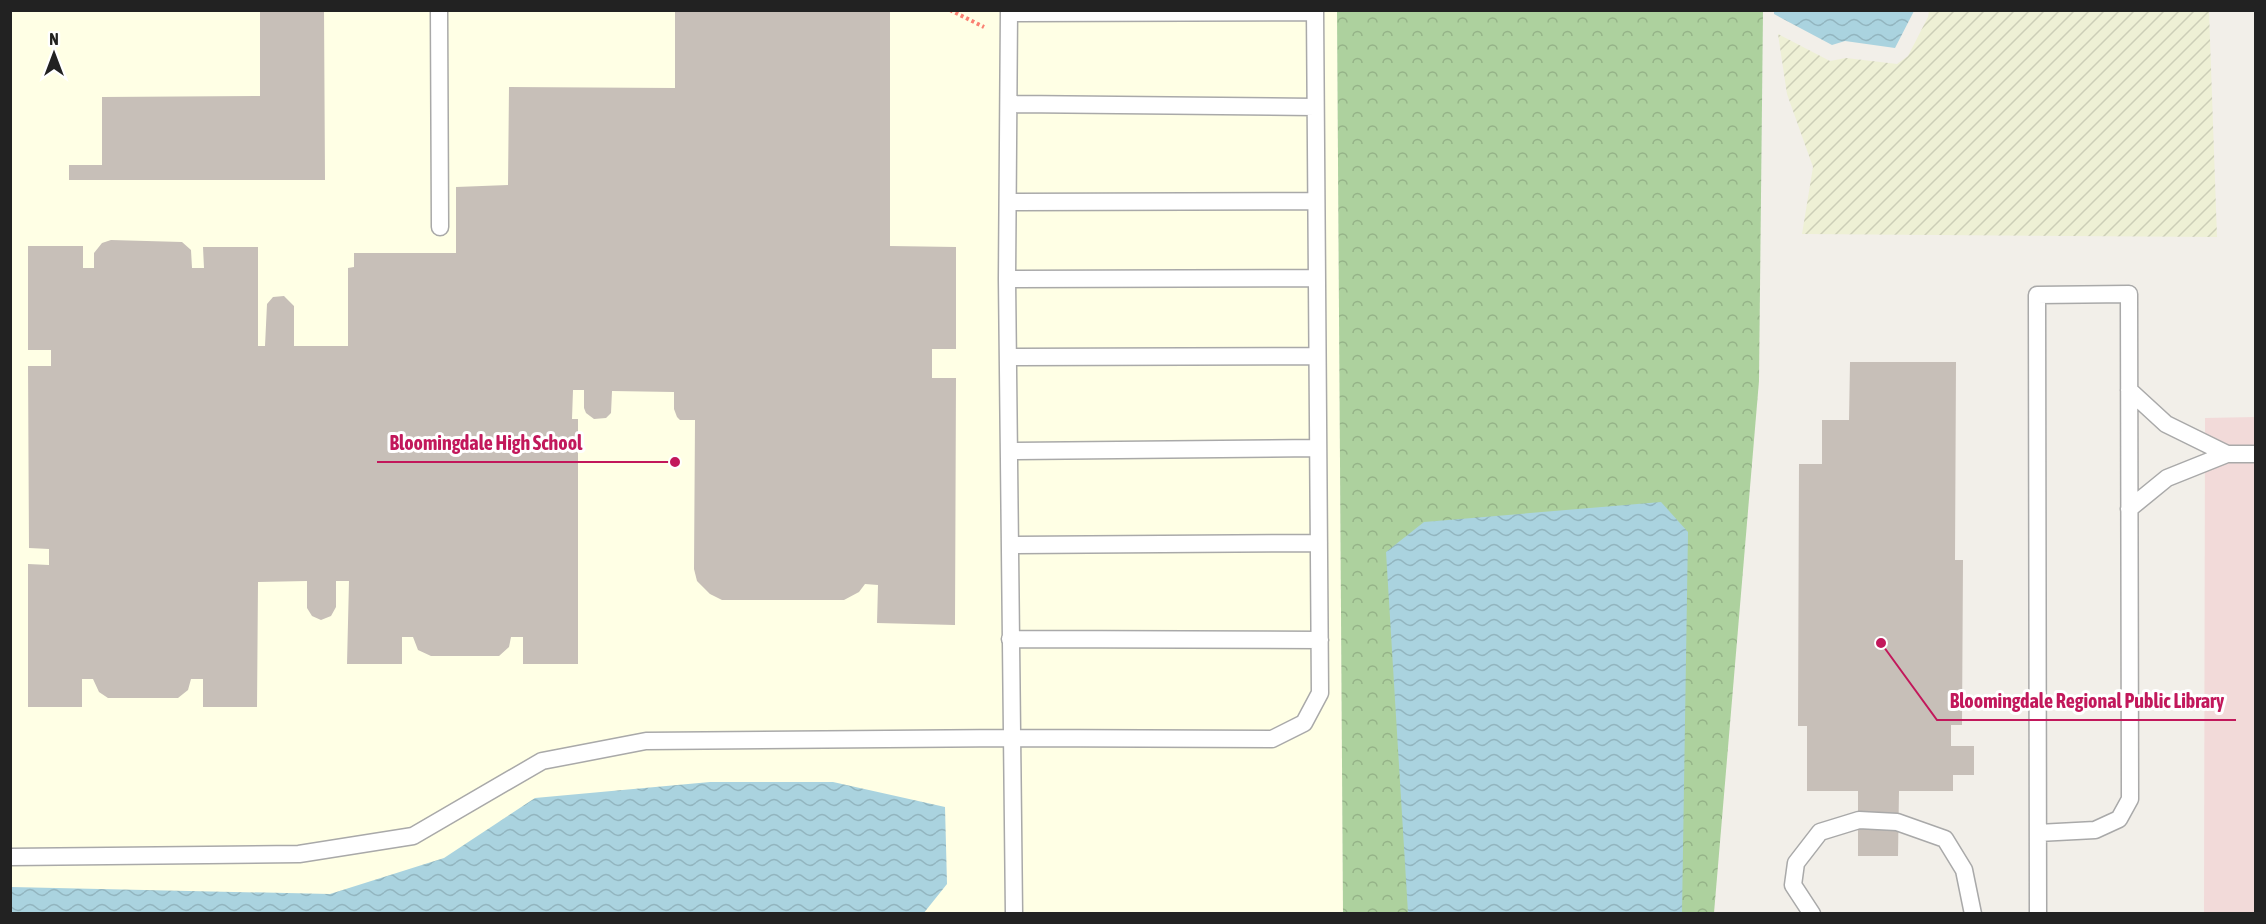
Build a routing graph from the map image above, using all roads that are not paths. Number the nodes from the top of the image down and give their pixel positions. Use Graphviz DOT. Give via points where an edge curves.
graph roads {
  1 [pos="439,10"];
  2 [pos="1315,11"];
  3 [pos="1010,12"];
  4 [pos="1009,104"];
  5 [pos="1315,106"];
  6 [pos="1316,201"];
  7 [pos="1008,202"];
  8 [pos="440,227"];
  9 [pos="1317,278"];
  10 [pos="1008,279"];
  11 [pos="1317,356"];
  12 [pos="1008,357"];
  13 [pos="2129,390"];
  14 [pos="1318,448"];
  15 [pos="1009,451"];
  16 [pos="2227,454"];
  17 [pos="2256,454"];
  18 [pos="2129,509"];
  19 [pos="1319,543"];
  20 [pos="1010,545"];
  21 [pos="1010,639"];
  22 [pos="1320,639"];
  23 [pos="1011,738"];
  24 [pos="2038,833"];
  25 [pos="10,857"];
  26 [pos="1014,914"];
  27 [pos="1812,914"];
  28 [pos="1973,914"];
  29 [pos="2038,914"];
  1 -- 8 [label="lane"];
  2 -- 3 [label="lane"];
  2 -- 5 [label="lane"];
  3 -- 4 [label="lane"];
  4 -- 5 [label="lane"];
  4 -- 7 [label="lane"];
  5 -- 6 [label="lane"];
  6 -- 7 [label="lane"];
  6 -- 9 [label="lane"];
  7 -- 10 [label="lane"];
  9 -- 10 [label="lane"];
  9 -- 11 [label="lane"];
  10 -- 12 [label="lane"];
  11 -- 12 [label="lane"];
  11 -- 14 [label="lane"];
  12 -- 15 [label="lane"];
  13 -- 16 [label="lane" via="2166,424"];
  13 -- 18 [label="lane"];
  13 -- 24 [label="lane" via="2129,294 2037,295"];
  14 -- 15 [label="lane"];
  14 -- 19 [label="lane"];
  15 -- 20 [label="lane"];
  16 -- 17 [label="lane"];
  16 -- 18 [label="lane" via="2167,478"];
  18 -- 24 [label="lane" via="2130,799 2119,819 2095,830"];
  19 -- 20 [label="lane"];
  19 -- 22 [label="lane"];
  20 -- 21 [label="lane"];
  21 -- 22 [label="lane"];
  21 -- 23 [label="lane"];
  22 -- 23 [label="lane" via="1320,693 1304,723 1272,739"];
  23 -- 25 [label="lane" via="646,741 542,761 412,836 299,854"];
  23 -- 26 [label="lane"];
  24 -- 29 [label="lane"];
  27 -- 28 [label="lane" via="1793,885 1796,862 1820,832 1859,820 1897,822 1945,839 1964,870"];
}
